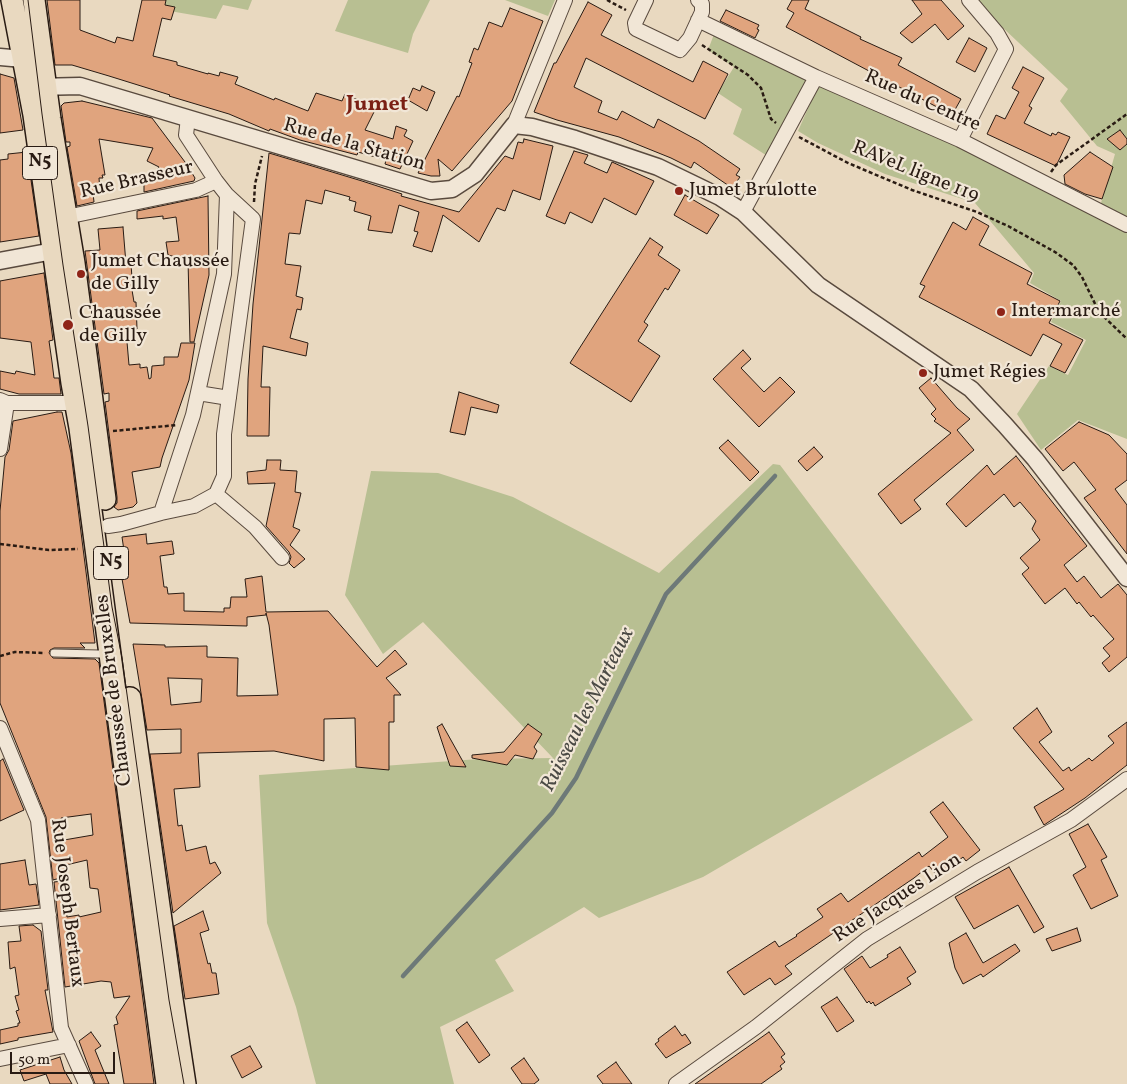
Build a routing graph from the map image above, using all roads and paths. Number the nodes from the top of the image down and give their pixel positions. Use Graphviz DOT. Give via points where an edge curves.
graph roads {
  1 [pos="12,0"];
  2 [pos="34,0"];
  3 [pos="564,0"];
  4 [pos="607,0"];
  5 [pos="646,0"];
  6 [pos="698,0"];
  7 [pos="969,0"];
  8 [pos="638,16"];
  9 [pos="698,20"];
  10 [pos="690,38"];
  11 [pos="0,58"];
  12 [pos="32,60"];
  13 [pos="816,77"];
  14 [pos="37,87"];
  15 [pos="1127,114"];
  16 [pos="188,118"];
  17 [pos="514,125"];
  18 [pos="787,131"];
  19 [pos="960,140"];
  20 [pos="265,142"];
  21 [pos="216,181"];
  22 [pos="1044,183"];
  23 [pos="227,195"];
  24 [pos="743,212"];
  25 [pos="66,218"];
  26 [pos="253,219"];
  27 [pos="1127,225"];
  28 [pos="62,249"];
  29 [pos="0,261"];
  30 [pos="220,295"];
  31 [pos="243,299"];
  32 [pos="1127,339"];
  33 [pos="198,393"];
  34 [pos="229,398"];
  35 [pos="4,402"];
  36 [pos="76,403"];
  37 [pos="188,428"];
  38 [pos="97,433"];
  39 [pos="0,450"];
  40 [pos="216,494"];
  41 [pos="161,513"];
  42 [pos="108,526"];
  43 [pos="0,544"];
  44 [pos="97,548"];
  45 [pos="282,558"];
  46 [pos="1127,578"];
  47 [pos="110,652"];
  48 [pos="54,653"];
  49 [pos="0,656"];
  50 [pos="0,728"];
  51 [pos="1127,779"];
  52 [pos="49,915"];
  53 [pos="0,919"];
  54 [pos="69,1045"];
  55 [pos="0,1059"];
  56 [pos="86,1084"];
  57 [pos="167,1084"];
  58 [pos="186,1084"];
  59 [pos="676,1084"];
  1 -- 12 [label="main road, Chaussée de Bruxelles / N5"];
  2 -- 12 [label="main road, Chaussée de Bruxelles / N5"];
  3 -- 17 [label="street, Rue de la Station"];
  4 -- 8 [label="path"];
  5 -- 8 [label="street"];
  6 -- 9 [label="street" via="703,8"];
  7 -- 19 [label="street" via="1006,49"];
  8 -- 10 [label="street" via="636,29 680,50"];
  9 -- 10 [label="street"];
  9 -- 13 [label="street, Rue du Centre"];
  10 -- 18 [label="path, RAVeL ligne 119" via="748,75 761,88 771,119"];
  11 -- 12 [label="street"];
  12 -- 14 [label="main road, Chaussée de Bruxelles / N5"];
  13 -- 18 [label="street"];
  13 -- 19 [label="street, Rue du Centre"];
  14 -- 16 [label="street, Rue de la Station" via="80,86"];
  14 -- 25 [label="main road, Chaussée de Bruxelles / N5"];
  14 -- 28 [label="main road, Chaussée de Bruxelles / N5"];
  15 -- 22 [label="path" via="1056,165"];
  16 -- 20 [label="street, Rue de la Station"];
  16 -- 21 [label="street" via="186,135"];
  17 -- 20 [label="street, Rue de la Station" via="475,174 452,189 431,191"];
  17 -- 24 [label="street" via="575,139 641,161 720,197"];
  18 -- 24 [label="street"];
  18 -- 32 [label="path, RAVeL ligne 119" via="848,163 912,190 977,212 1055,252 1073,265 1099,312"];
  19 -- 22 [label="street, Rue du Centre"];
  20 -- 26 [label="path" via="255,184"];
  21 -- 23 [label="street"];
  21 -- 25 [label="street, Rue Brasseur" via="196,190"];
  22 -- 27 [label="street, Rue du Centre"];
  23 -- 26 [label="street"];
  23 -- 30 [label="street" via="224,274"];
  24 -- 46 [label="street" via="818,285 970,389 1035,459"];
  25 -- 28 [label="main road, Chaussée de Bruxelles / N5"];
  26 -- 31 [label="street"];
  28 -- 29 [label="street"];
  28 -- 36 [label="main road, Chaussée de Bruxelles / N5"];
  28 -- 38 [label="main road, Chaussée de Bruxelles / N5"];
  30 -- 31 [label="street"];
  30 -- 33 [label="street"];
  31 -- 34 [label="street"];
  33 -- 34 [label="street"];
  33 -- 37 [label="street"];
  34 -- 40 [label="street" via="224,434 224,476"];
  35 -- 36 [label="street"];
  35 -- 39 [label="street"];
  36 -- 44 [label="main road, Chaussée de Bruxelles / N5"];
  37 -- 38 [label="path" via="179,425"];
  37 -- 41 [label="street"];
  38 -- 42 [label="main road, Chaussée de Bruxelles / N5"];
  40 -- 41 [label="street" via="194,506"];
  40 -- 45 [label="street" via="255,527"];
  41 -- 42 [label="street"];
  42 -- 58 [label="main road, Chaussée de Bruxelles / N5" via="114,598"];
  43 -- 44 [label="path" via="49,550"];
  44 -- 47 [label="main road, Chaussée de Bruxelles / N5"];
  47 -- 48 [label="lane"];
  47 -- 57 [label="main road, Chaussée de Bruxelles / N5"];
  48 -- 49 [label="path" via="15,652"];
  50 -- 52 [label="street, Rue Joseph Bertaux" via="38,820"];
  51 -- 59 [label="street, Rue Jacques Lion" via="1071,820 867,939 756,1028"];
  52 -- 53 [label="street"];
  52 -- 54 [label="street, Rue Joseph Bertaux" via="61,1028"];
  54 -- 55 [label="street"];
  54 -- 56 [label="street, Rue Joseph Bertaux"];
}
